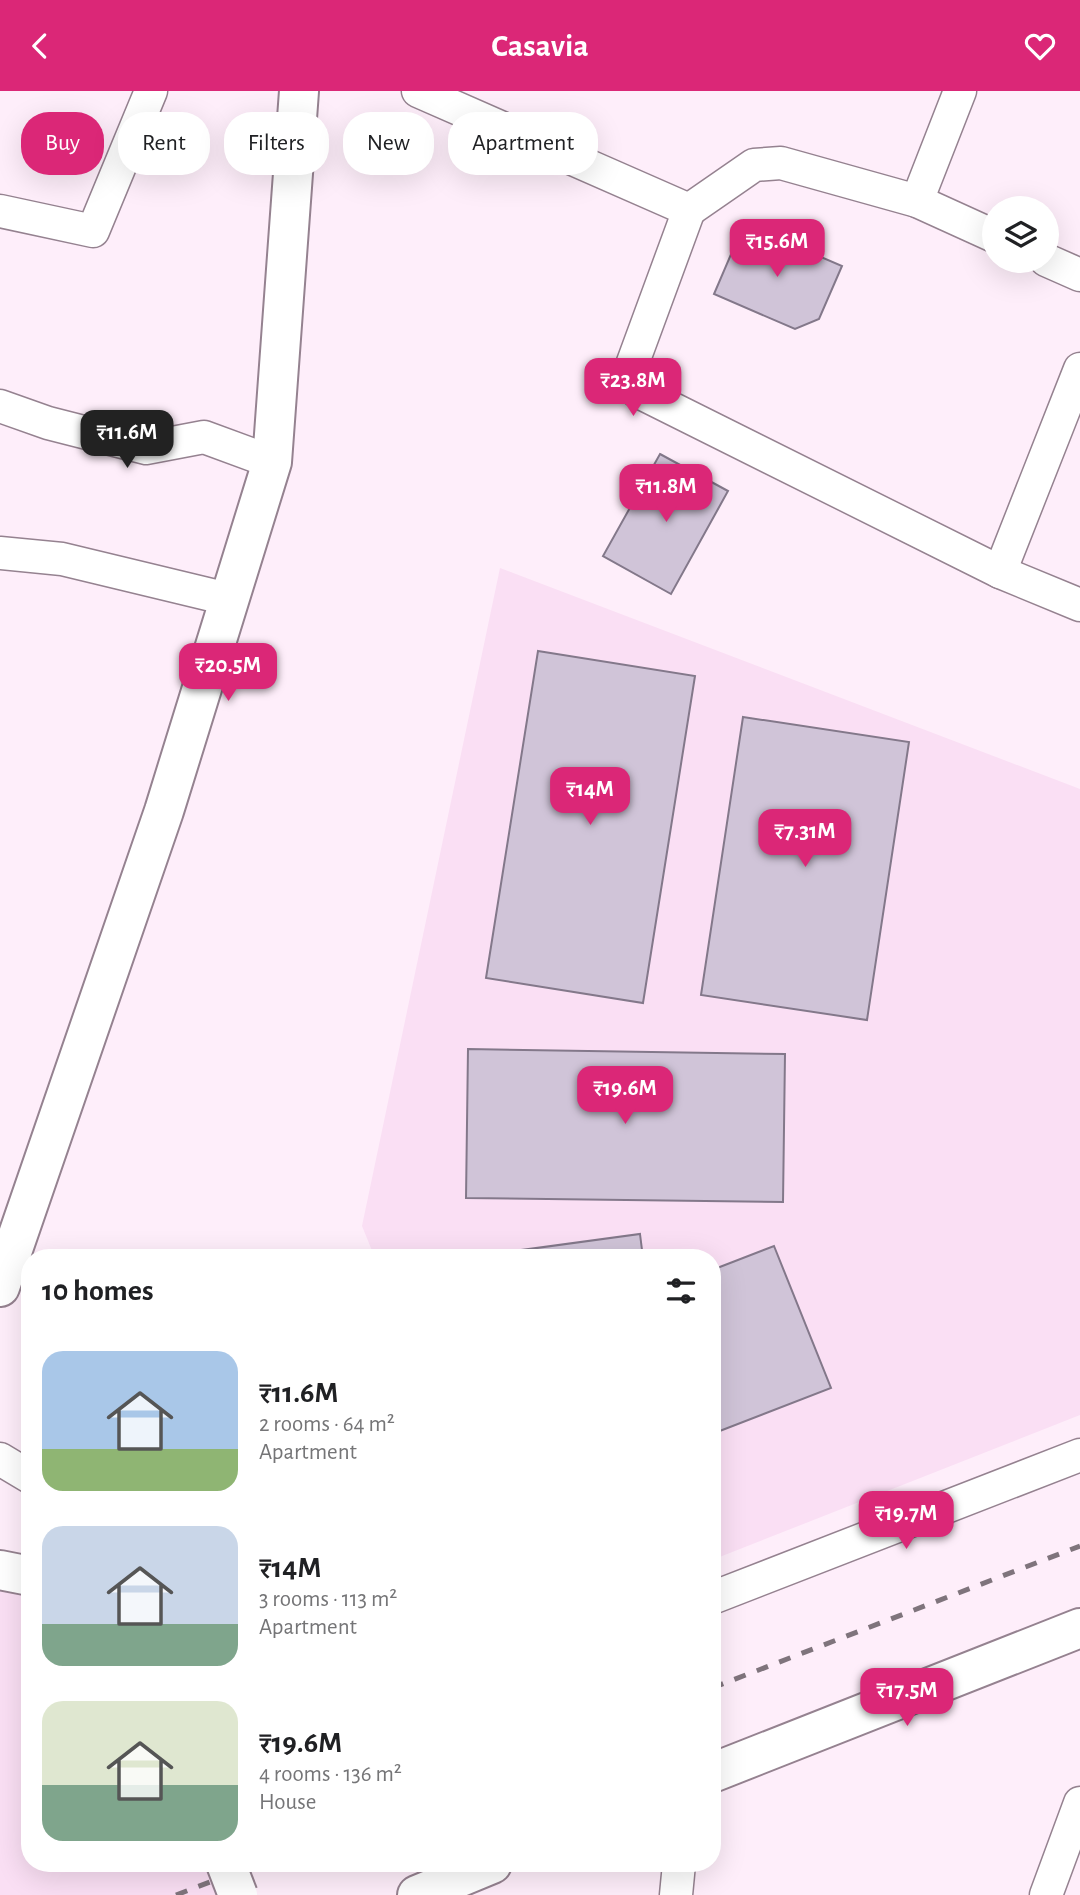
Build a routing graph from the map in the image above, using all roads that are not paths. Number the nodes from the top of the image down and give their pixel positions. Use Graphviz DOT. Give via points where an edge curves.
graph roads {
  1 [pos="150,91"];
  2 [pos="299,91"];
  3 [pos="418,91"];
  4 [pos="960,91"];
  5 [pos="917,201"];
  6 [pos="689,210"];
  7 [pos="0,211"];
  8 [pos="982,231"];
  9 [pos="1059,266"];
  10 [pos="1080,275"];
  11 [pos="1080,369"];
  12 [pos="0,406"];
  13 [pos="272,462"];
  14 [pos="0,553"];
  15 [pos="1000,572"];
  16 [pos="228,599"];
  17 [pos="1080,605"];
  18 [pos="0,1287"];
  19 [pos="1080,1455"];
  20 [pos="0,1459"];
  21 [pos="21,1472"];
  22 [pos="0,1570"];
  23 [pos="21,1574"];
  24 [pos="721,1595"];
  25 [pos="1080,1628"];
  26 [pos="721,1769"];
  27 [pos="1080,1803"];
  28 [pos="1069,1869"];
  29 [pos="229,1872"];
  30 [pos="473,1872"];
  31 [pos="678,1872"];
  32 [pos="238,1895"];
  33 [pos="417,1895"];
  34 [pos="676,1895"];
  35 [pos="1046,1895"];
  1 -- 7 [label="street" via="93,231"];
  2 -- 13 [label="street"];
  3 -- 6 [label="street"];
  4 -- 5 [label="street"];
  5 -- 6 [label="street" via="781,163 754,165"];
  5 -- 8 [label="street"];
  6 -- 15 [label="street" via="632,365 635,390"];
  9 -- 10 [label="street"];
  11 -- 15 [label="street"];
  12 -- 13 [label="street" via="146,448 204,437"];
  13 -- 16 [label="street"];
  14 -- 16 [label="street" via="62,559"];
  15 -- 17 [label="street"];
  16 -- 18 [label="street" via="164,811"];
  19 -- 24 [label="street"];
  20 -- 21 [label="street"];
  22 -- 23 [label="street"];
  25 -- 26 [label="street"];
  27 -- 28 [label="street"];
  28 -- 35 [label="street"];
  29 -- 32 [label="street, bridge"];
  30 -- 33 [label="street"];
  31 -- 34 [label="street"];
}
